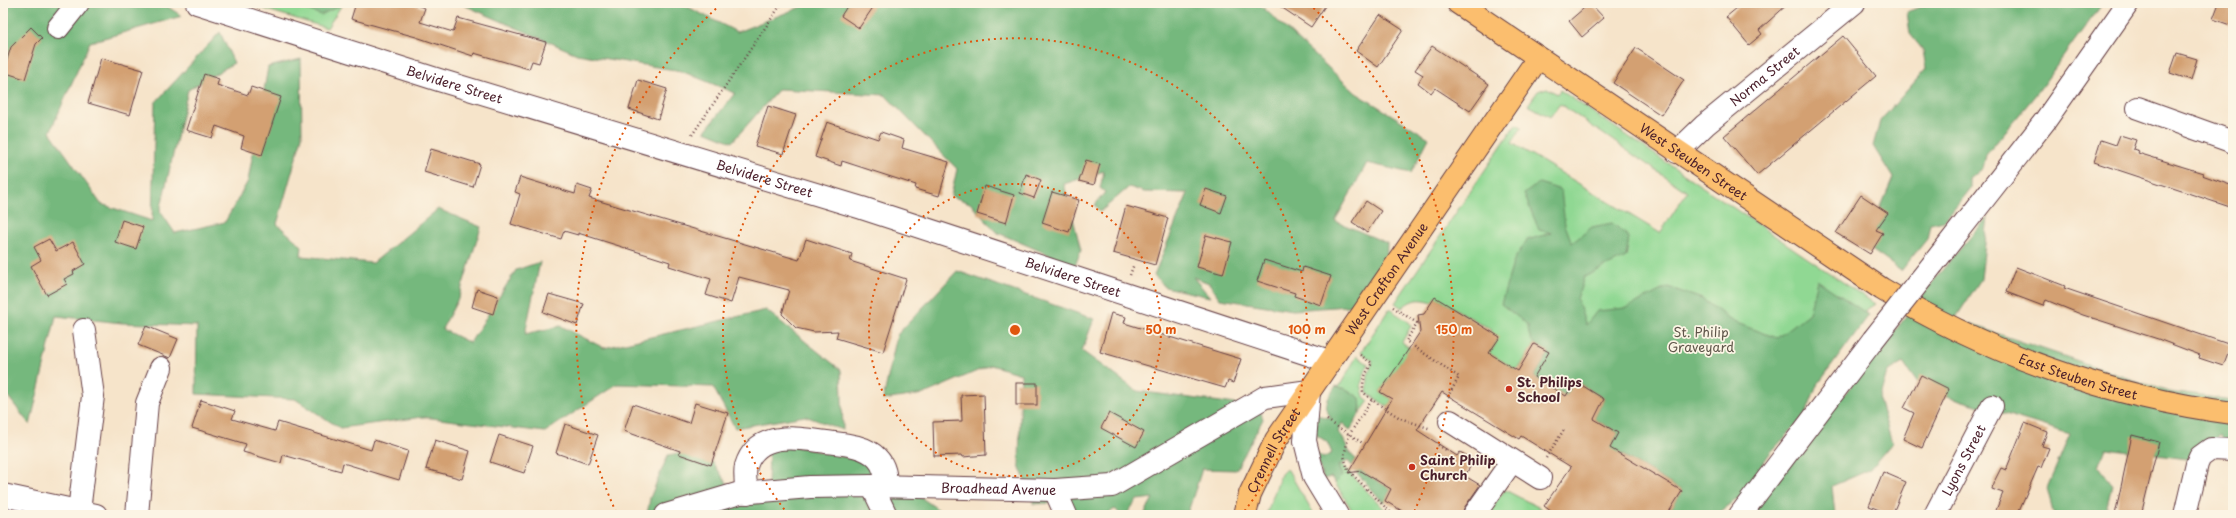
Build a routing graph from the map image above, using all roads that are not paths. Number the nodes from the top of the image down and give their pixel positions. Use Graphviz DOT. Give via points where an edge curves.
graph roads {
  1 [pos="78,3"];
  2 [pos="197,3"];
  3 [pos="1854,3"];
  4 [pos="2128,3"];
  5 [pos="1461,4"];
  6 [pos="58,28"];
  7 [pos="1538,58"];
  8 [pos="2138,108"];
  9 [pos="2233,142"];
  10 [pos="1677,152"];
  11 [pos="1930,318"];
  12 [pos="84,330"];
  13 [pos="1329,361"];
  14 [pos="161,368"];
  15 [pos="1309,391"];
  16 [pos="1992,406"];
  17 [pos="2233,413"];
  18 [pos="1442,425"];
  19 [pos="2233,450"];
  20 [pos="1512,461"];
  21 [pos="1537,477"];
  22 [pos="879,486"];
  23 [pos="1055,490"];
  24 [pos="747,493"];
  25 [pos="3,495"];
  26 [pos="87,513"];
  27 [pos="137,515"];
  28 [pos="666,515"];
  29 [pos="886,515"];
  30 [pos="1066,515"];
  31 [pos="1245,515"];
  32 [pos="1337,515"];
  33 [pos="1474,515"];
  34 [pos="1740,515"];
  35 [pos="1935,515"];
  36 [pos="2185,515"];
  1 -- 6 [label="street"];
  2 -- 13 [label="street, Belvidere Street" via="862,208"];
  3 -- 10 [label="street, Norma Street" via="1705,125"];
  4 -- 34 [label="street, bridge" via="2045,121"];
  5 -- 7 [label="main road, West Steuben Street"];
  7 -- 10 [label="main road, West Steuben Street"];
  7 -- 13 [label="main road, West Crafton Avenue"];
  8 -- 9 [label="street"];
  10 -- 11 [label="main road, West Steuben Street" via="1882,289"];
  11 -- 17 [label="main road, East Steuben Street" via="2058,373 2123,392 2197,409"];
  12 -- 26 [label="street" via="93,396"];
  13 -- 15 [label="main road, West Crafton Avenue"];
  14 -- 27 [label="street" via="147,403"];
  15 -- 23 [label="street, Broadhead Avenue" via="1265,398 1112,486"];
  15 -- 31 [label="main road, Crennell Street" via="1276,440 1250,494"];
  15 -- 32 [label="street, West Crafton Avenue" via="1305,441 1314,476"];
  16 -- 35 [label="street, Lyons Street"];
  18 -- 20 [label="street"];
  19 -- 36 [label="street" via="2210,449 2200,457"];
  20 -- 21 [label="street"];
  20 -- 33 [label="street"];
  22 -- 23 [label="street, Broadhead Avenue"];
  22 -- 24 [label="street, Broadhead Avenue" via="810,487"];
  22 -- 24 [label="street" via="884,471 881,462 864,450 839,443 796,438 769,441 762,445 746,466"];
  22 -- 29 [label="street"];
  23 -- 30 [label="street"];
  24 -- 28 [label="street, Broadhead Avenue"];
  25 -- 26 [label="street"];
}
